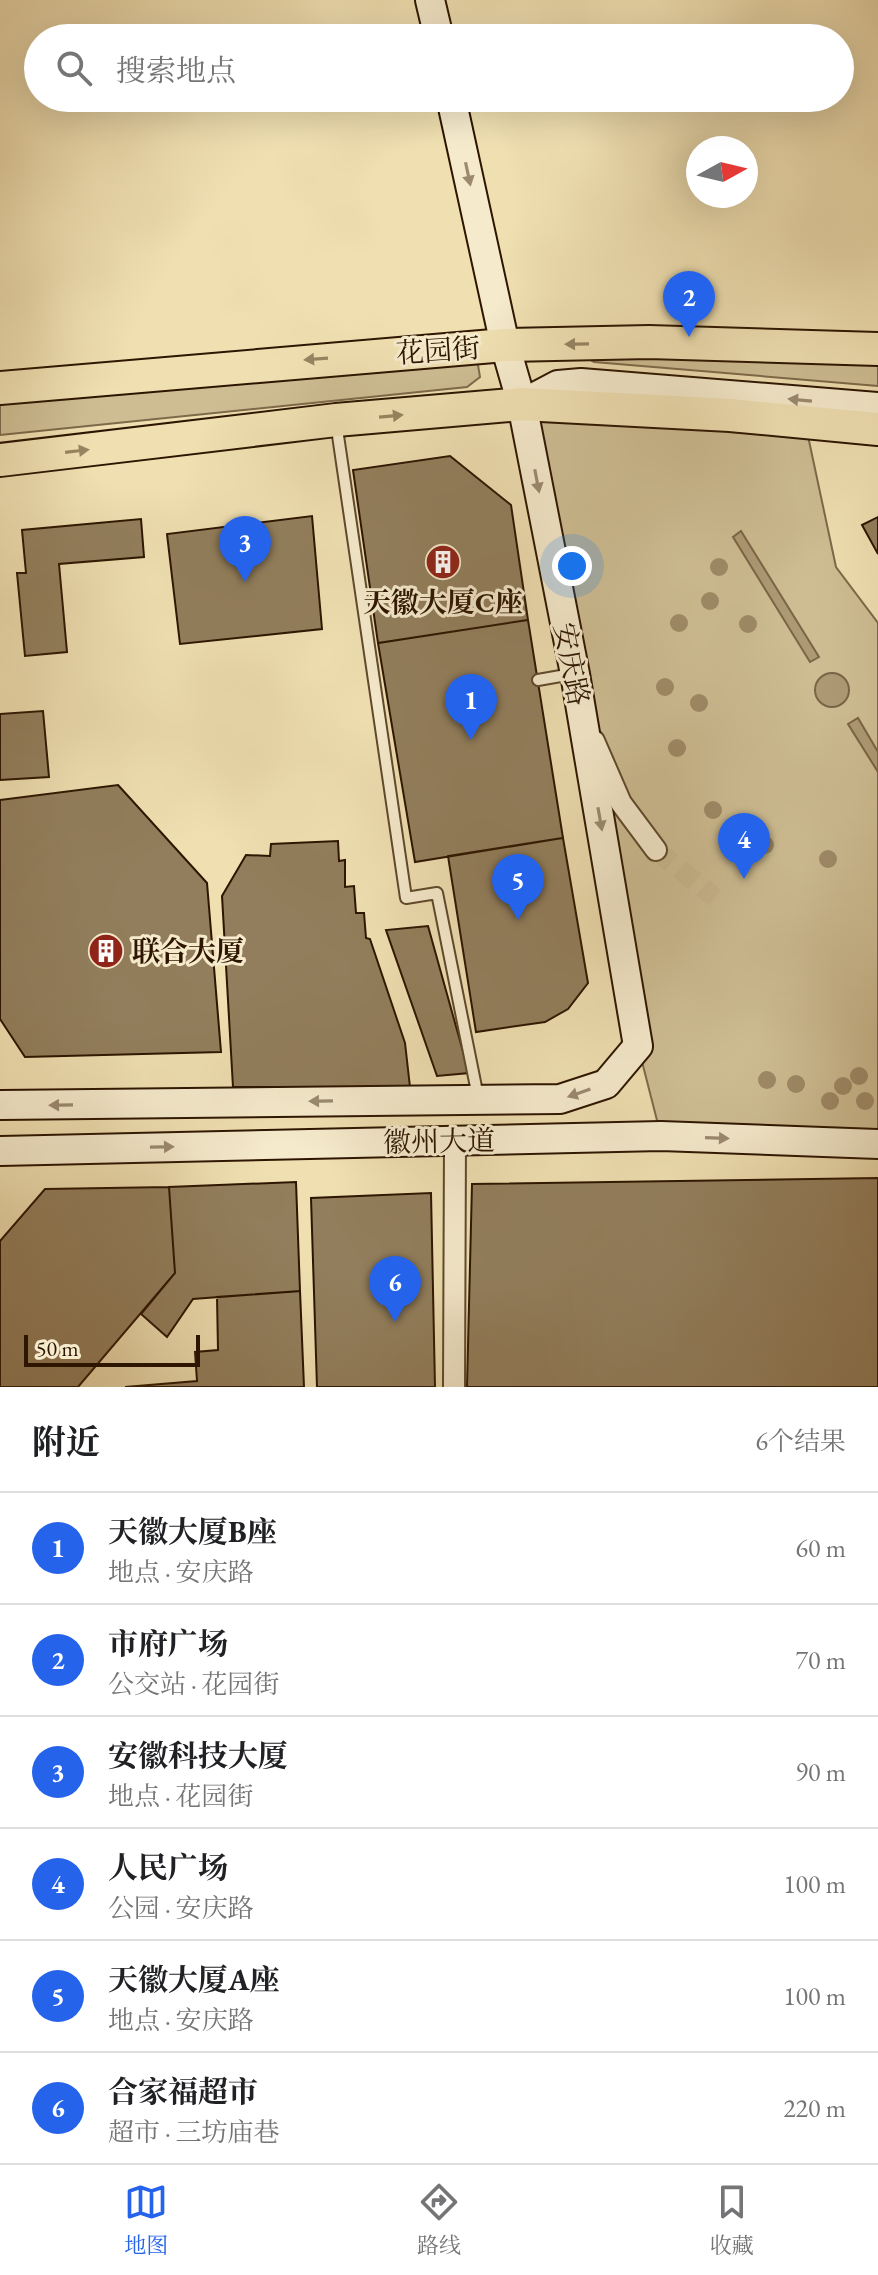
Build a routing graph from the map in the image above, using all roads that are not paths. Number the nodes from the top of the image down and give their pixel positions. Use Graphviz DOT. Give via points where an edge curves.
graph roads {
  1 [pos="435,1"];
  2 [pos="437,24"];
  3 [pos="454,112"];
  4 [pos="505,345"];
  5 [pos="878,349"];
  6 [pos="0,388"];
  7 [pos="522,404"];
  8 [pos="878,407"];
  9 [pos="336,420"];
  10 [pos="878,429"];
  11 [pos="0,460"];
  12 [pos="575,674"];
  13 [pos="538,680"];
  14 [pos="581,712"];
  15 [pos="656,850"];
  16 [pos="638,1046"];
  17 [pos="479,1098"];
  18 [pos="0,1105"];
  19 [pos="455,1140"];
  20 [pos="878,1144"];
  21 [pos="0,1151"];
  22 [pos="454,1387"];
  1 -- 2 [label="main road"];
  3 -- 4 [label="main road, 安庆路, one-way"];
  5 -- 4 [label="main road, 花园街, one-way" via="649,342"];
  4 -- 6 [label="main road, 花园街, one-way"];
  4 -- 7 [label="main road, 安庆路"];
  8 -- 7 [label="main road, one-way" via="581,383 558,385"];
  9 -- 7 [label="main road, one-way"];
  7 -- 10 [label="main road"];
  7 -- 12 [label="main road, 安庆路, one-way"];
  11 -- 9 [label="main road, one-way"];
  9 -- 17 [label="lane" via="406,898 437,893"];
  12 -- 13 [label="lane"];
  12 -- 14 [label="main road, 安庆路"];
  14 -- 15 [label="street" via="621,803"];
  14 -- 16 [label="main road, 安庆路, one-way"];
  16 -- 17 [label="main road, 徽州大道, one-way" via="606,1084 560,1099"];
  17 -- 18 [label="main road, 徽州大道, one-way"];
  19 -- 20 [label="main road, 徽州大道, one-way" via="661,1136"];
  21 -- 19 [label="main road, 徽州大道, one-way"];
  19 -- 22 [label="street"];
}
